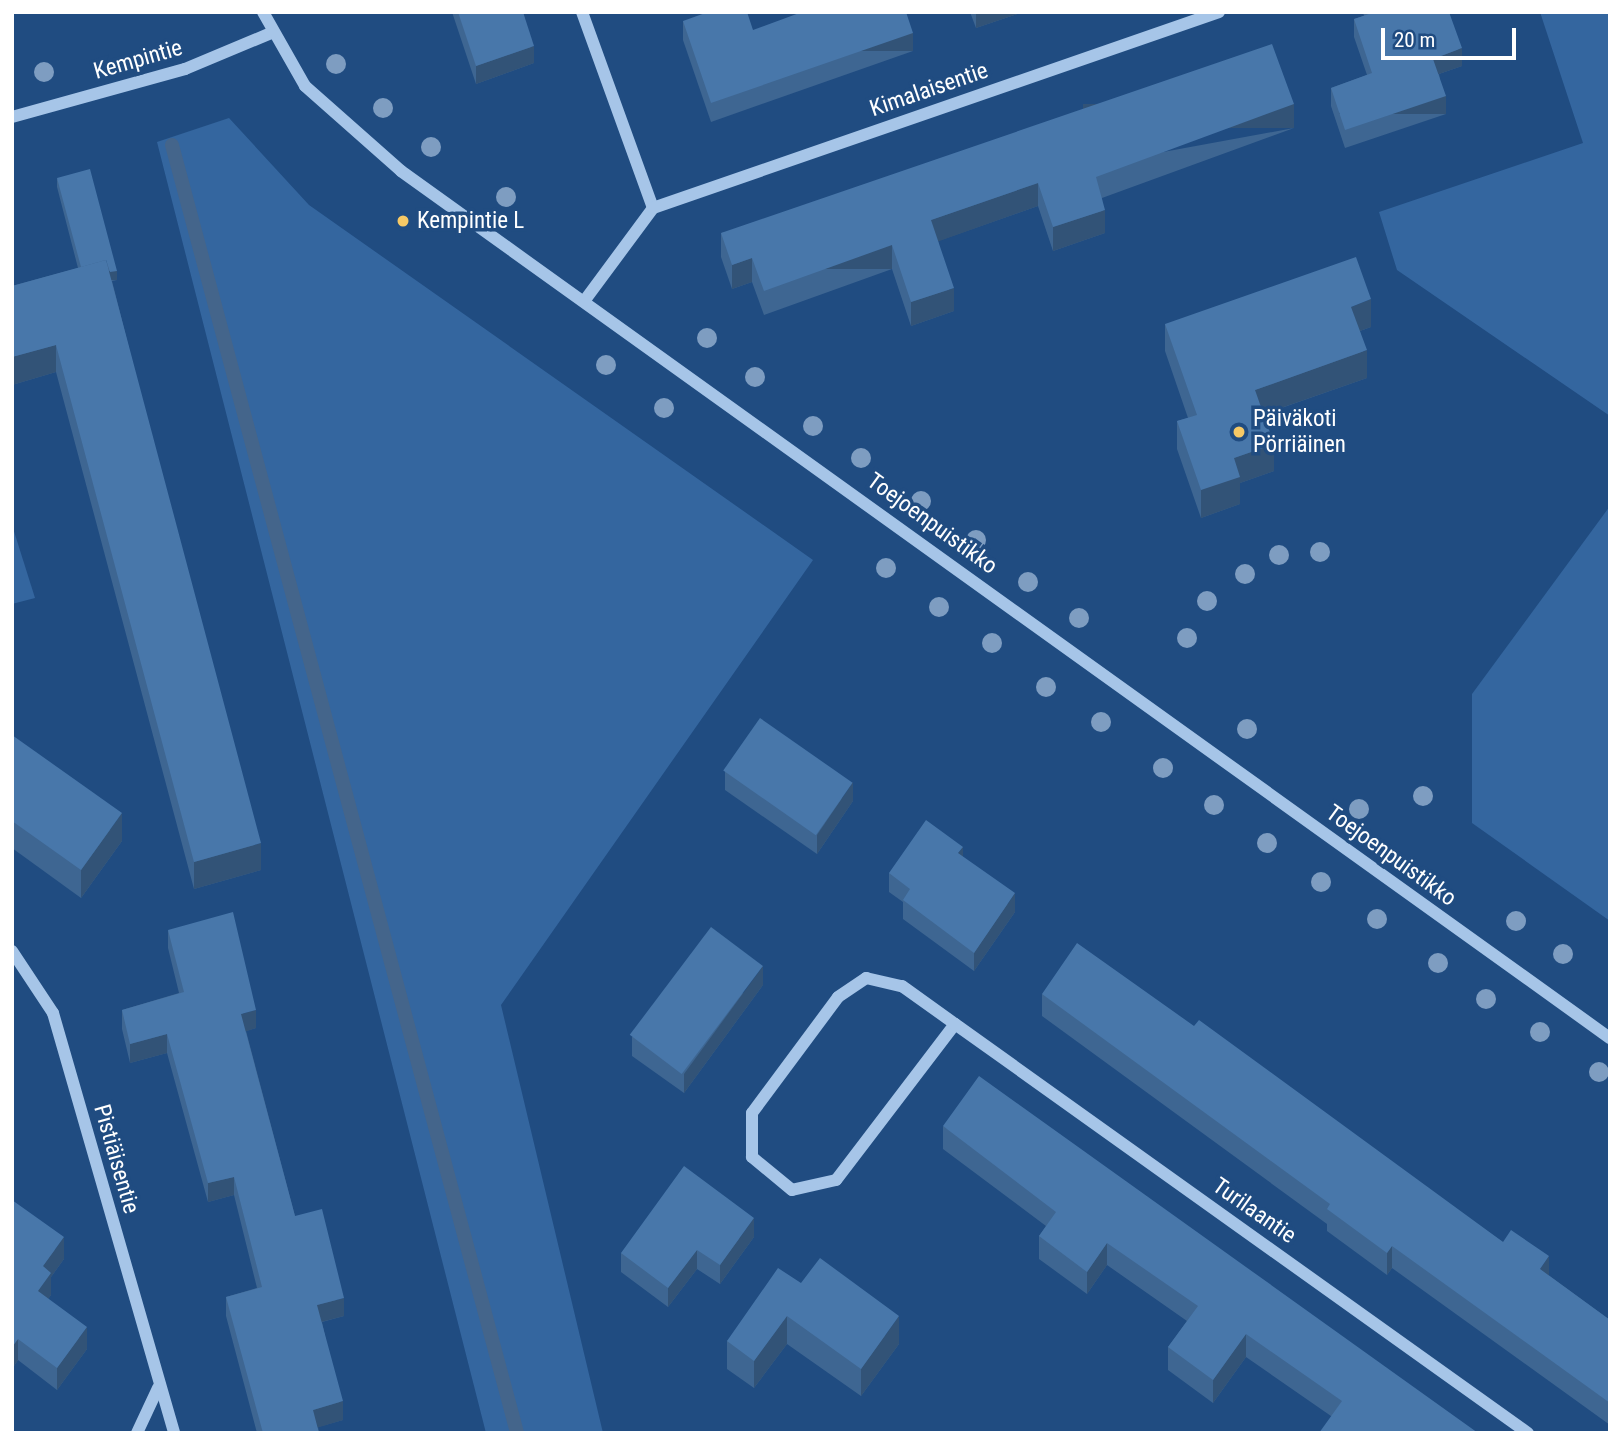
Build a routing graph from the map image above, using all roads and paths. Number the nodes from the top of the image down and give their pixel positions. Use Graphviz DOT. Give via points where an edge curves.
graph roads {
  1 [pos="263,12"];
  2 [pos="582,12"];
  3 [pos="1219,12"];
  4 [pos="271,33"];
  5 [pos="12,117"];
  6 [pos="653,208"];
  7 [pos="585,300"];
  8 [pos="12,951"];
  9 [pos="955,1024"];
  10 [pos="1610,1038"];
  11 [pos="158,1388"];
  12 [pos="137,1433"];
  13 [pos="174,1433"];
  14 [pos="1528,1433"];
  1 -- 4 [label="street, Toejoenpuistikko"];
  2 -- 6 [label="street"];
  3 -- 6 [label="street, Kimalaisentie"];
  4 -- 5 [label="street, Kempintie" via="185,69"];
  4 -- 7 [label="street, Toejoenpuistikko" via="305,86 344,126"];
  6 -- 7 [label="street"];
  7 -- 10 [label="street, Toejoenpuistikko"];
  8 -- 11 [label="street, Pistiäisentie" via="24,960 52,1013"];
  9 -- 9 [label="street, Turilaantie" via="902,986 866,978 838,997 752,1113 752,1157 792,1190 836,1180"];
  9 -- 14 [label="street, Turilaantie"];
  11 -- 12 [label="street"];
  11 -- 13 [label="street, Pistiäisentie"];
}
